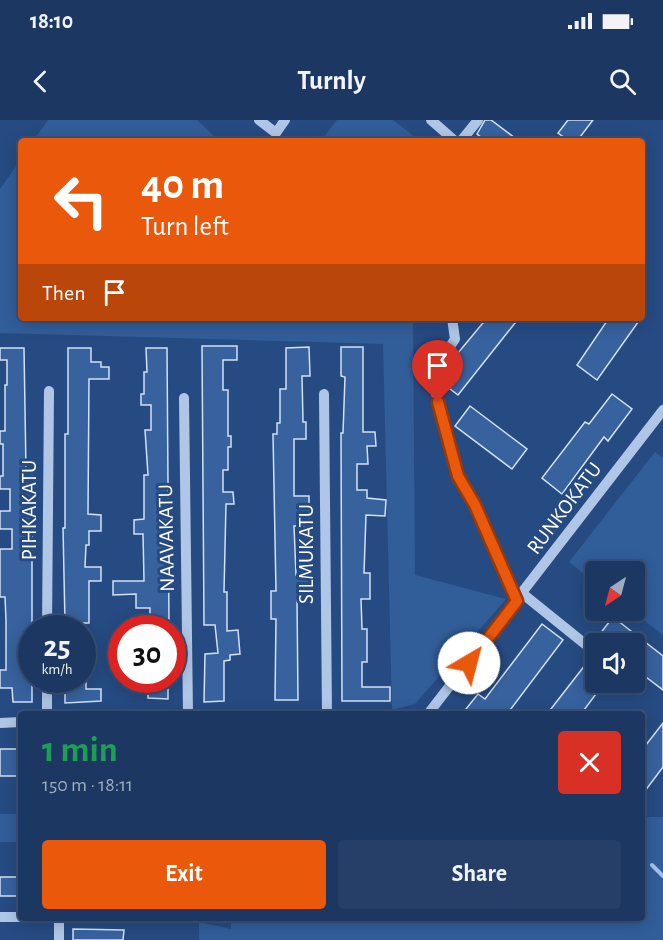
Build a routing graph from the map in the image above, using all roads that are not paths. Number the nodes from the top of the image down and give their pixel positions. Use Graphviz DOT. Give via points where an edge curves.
graph roads {
  1 [pos="259,120"];
  2 [pos="285,120"];
  3 [pos="431,120"];
  4 [pos="478,120"];
  5 [pos="452,138"];
  6 [pos="463,138"];
  7 [pos="452,321"];
  8 [pos="49,391"];
  9 [pos="324,394"];
  10 [pos="184,398"];
  11 [pos="663,410"];
  12 [pos="520,597"];
  13 [pos="47,615"];
  14 [pos="585,644"];
  15 [pos="47,693"];
  16 [pos="47,711"];
  17 [pos="188,711"];
  18 [pos="327,711"];
  19 [pos="430,711"];
  20 [pos="18,722"];
  21 [pos="0,723"];
  22 [pos="0,917"];
  23 [pos="18,917"];
  24 [pos="59,921"];
  25 [pos="59,940"];
  1 -- 2 [label="street" via="276,133"];
  3 -- 5 [label="street"];
  4 -- 6 [label="street"];
  7 -- 12 [label="street" via="455,339 437,366 433,382 458,476"];
  8 -- 13 [label="street, PIHKAKATU"];
  9 -- 18 [label="street, SILMUKATU"];
  10 -- 17 [label="street, NAAVAKATU"];
  11 -- 12 [label="street, RUNKOKATU"];
  12 -- 14 [label="street"];
  12 -- 19 [label="street, RUNKOKATU"];
  15 -- 16 [label="street"];
  20 -- 21 [label="street"];
  22 -- 23 [label="street"];
  24 -- 25 [label="street"];
}
